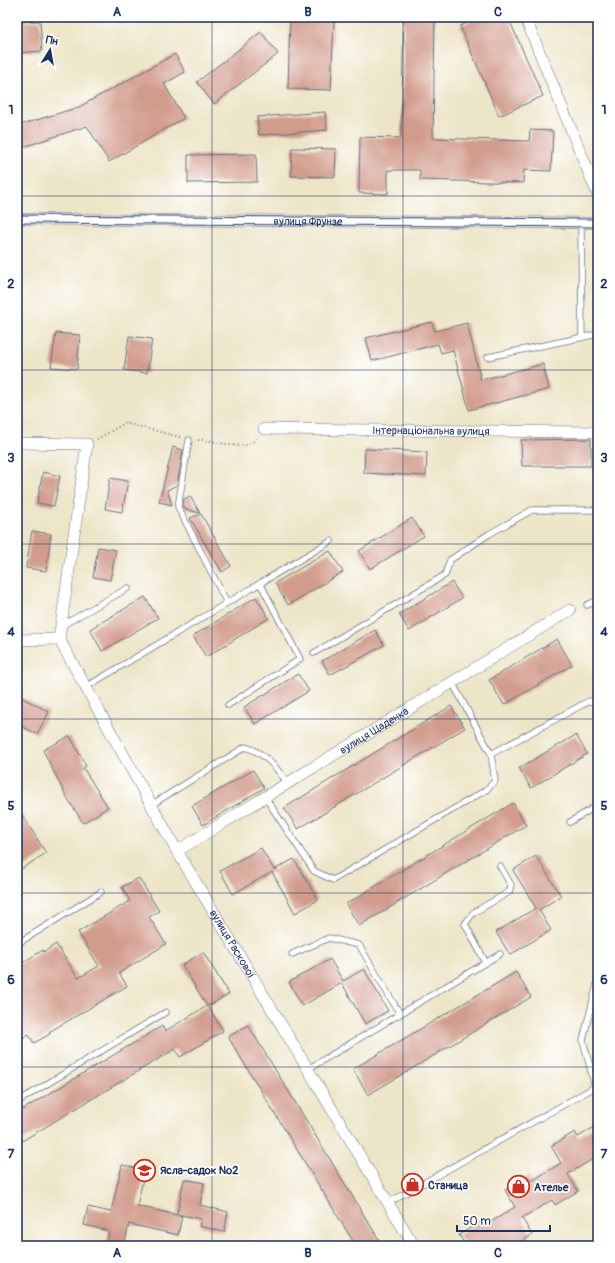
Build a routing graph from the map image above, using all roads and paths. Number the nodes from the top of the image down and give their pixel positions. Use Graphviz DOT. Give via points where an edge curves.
graph roads {
  1 [pos="525,17"];
  2 [pos="598,195"];
  3 [pos="17,219"];
  4 [pos="581,223"];
  5 [pos="598,223"];
  6 [pos="598,334"];
  7 [pos="582,338"];
  8 [pos="488,357"];
  9 [pos="264,429"];
  10 [pos="598,432"];
  11 [pos="189,440"];
  12 [pos="17,443"];
  13 [pos="87,444"];
  14 [pos="598,510"];
  15 [pos="331,541"];
  16 [pos="260,583"];
  17 [pos="128,588"];
  18 [pos="598,600"];
  19 [pos="227,603"];
  20 [pos="587,605"];
  21 [pos="570,610"];
  22 [pos="60,626"];
  23 [pos="59,639"];
  24 [pos="17,640"];
  25 [pos="314,653"];
  26 [pos="452,682"];
  27 [pos="86,687"];
  28 [pos="598,702"];
  29 [pos="228,705"];
  30 [pos="491,754"];
  31 [pos="288,782"];
  32 [pos="265,797"];
  33 [pos="151,805"];
  34 [pos="598,805"];
  35 [pos="570,822"];
  36 [pos="177,851"];
  37 [pos="500,866"];
  38 [pos="101,892"];
  39 [pos="17,944"];
  40 [pos="292,954"];
  41 [pos="500,954"];
  42 [pos="486,963"];
  43 [pos="598,980"];
  44 [pos="166,1012"];
  45 [pos="400,1014"];
  46 [pos="308,1069"];
  47 [pos="596,1089"];
  48 [pos="17,1102"];
  49 [pos="388,1203"];
  50 [pos="414,1246"];
  1 -- 2 [label="street"];
  3 -- 4 [label="street, вулиця Фрунзе"];
  4 -- 5 [label="street, вулиця Фрунзе"];
  4 -- 7 [label="lane"];
  6 -- 7 [label="lane"];
  7 -- 8 [label="lane"];
  9 -- 10 [label="street, Інтернаціональна вулиця"];
  9 -- 11 [label="path" via="254,441 235,446 202,439"];
  11 -- 13 [label="path" via="125,423"];
  11 -- 19 [label="lane" via="178,507"];
  12 -- 13 [label="street"];
  13 -- 22 [label="street"];
  14 -- 25 [label="lane" via="532,510 450,560 445,575"];
  15 -- 16 [label="lane"];
  16 -- 19 [label="lane"];
  16 -- 29 [label="lane" via="300,659"];
  17 -- 22 [label="lane"];
  18 -- 20 [label="lane"];
  19 -- 27 [label="lane"];
  21 -- 26 [label="street, вулиця Щаденка"];
  22 -- 23 [label="street"];
  23 -- 24 [label="street"];
  23 -- 27 [label="street, вулиця Раскової"];
  26 -- 30 [label="lane"];
  26 -- 31 [label="street, вулиця Щаденка"];
  27 -- 33 [label="street, вулиця Раскової"];
  28 -- 30 [label="lane" via="589,701"];
  30 -- 32 [label="lane" via="495,781 486,790 333,880 314,871"];
  31 -- 32 [label="street, вулиця Щаденка"];
  31 -- 33 [label="lane" via="255,749 246,747"];
  32 -- 36 [label="street, вулиця Щаденка"];
  33 -- 36 [label="street, вулиця Раскової"];
  34 -- 35 [label="lane"];
  36 -- 46 [label="street, вулиця Раскової"];
  37 -- 42 [label="lane" via="510,885 509,892 473,913 465,924"];
  38 -- 39 [label="lane"];
  40 -- 45 [label="lane" via="329,938 359,945"];
  41 -- 42 [label="lane"];
  42 -- 45 [label="lane"];
  43 -- 47 [label="lane" via="583,1040"];
  44 -- 48 [label="lane"];
  45 -- 46 [label="lane"];
  46 -- 49 [label="street, вулиця Раскової"];
  47 -- 49 [label="lane"];
  49 -- 50 [label="street, вулиця Раскової"];
}
